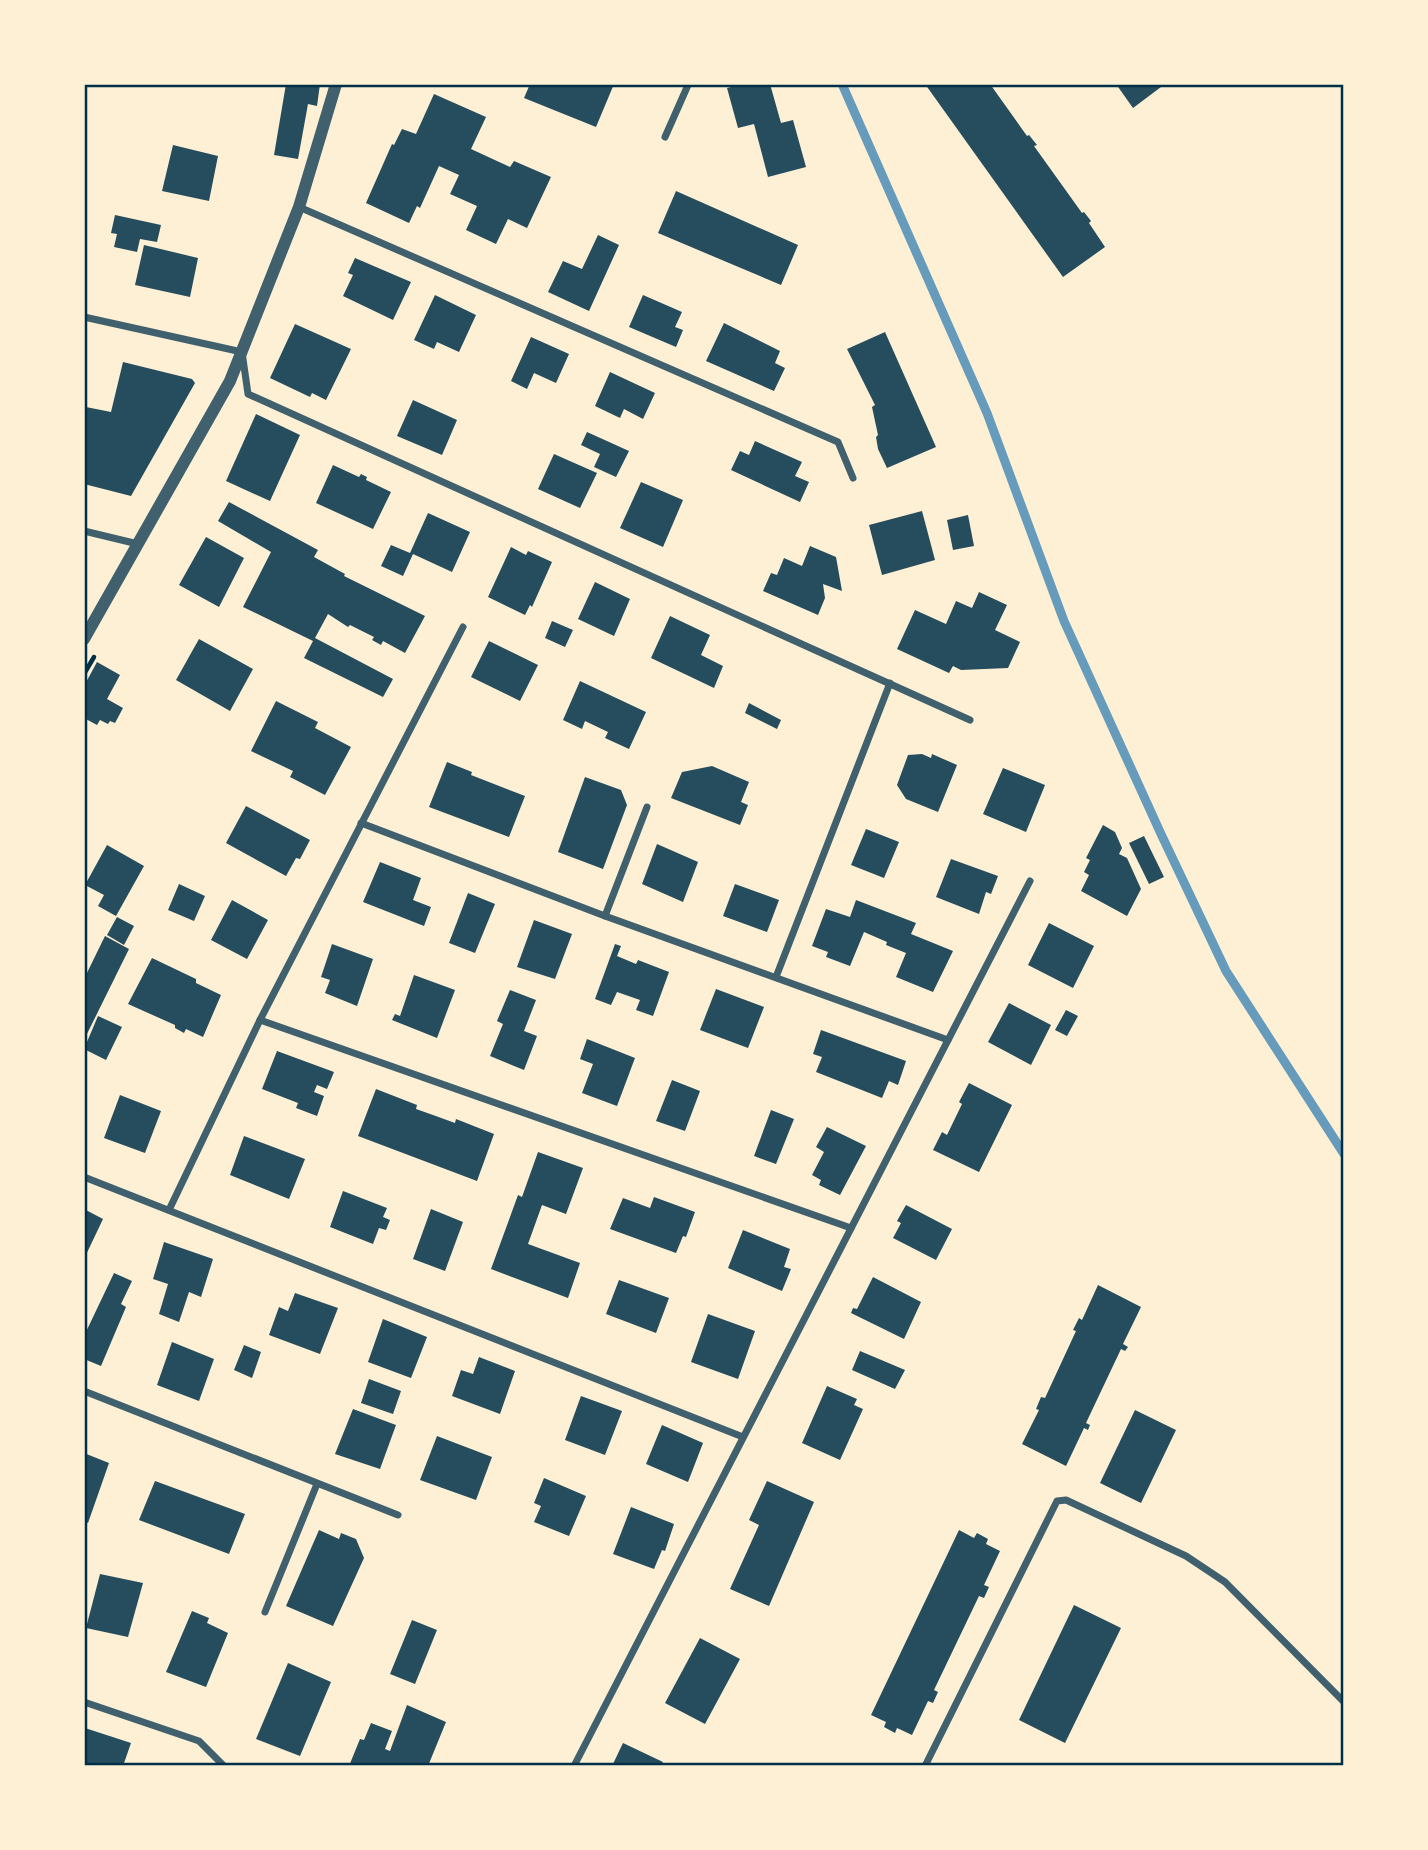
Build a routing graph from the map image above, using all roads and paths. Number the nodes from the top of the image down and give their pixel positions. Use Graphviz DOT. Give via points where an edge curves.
graph roads {
  1 [pos="336,84"];
  2 [pos="686,84"];
  3 [pos="665,137"];
  4 [pos="299,207"];
  5 [pos="84,317"];
  6 [pos="242,352"];
  7 [pos="853,478"];
  8 [pos="84,531"];
  9 [pos="138,544"];
  10 [pos="463,627"];
  11 [pos="84,639"];
  12 [pos="890,683"];
  13 [pos="970,720"];
  14 [pos="647,807"];
  15 [pos="361,823"];
  16 [pos="1030,881"];
  17 [pos="605,916"];
  18 [pos="776,977"];
  19 [pos="260,1020"];
  20 [pos="948,1040"];
  21 [pos="84,1177"];
  22 [pos="169,1210"];
  23 [pos="851,1228"];
  24 [pos="84,1391"];
  25 [pos="743,1437"];
  26 [pos="317,1484"];
  27 [pos="398,1515"];
  28 [pos="265,1612"];
  29 [pos="84,1702"];
  30 [pos="1344,1702"];
  31 [pos="224,1766"];
  32 [pos="574,1766"];
  33 [pos="925,1766"];
  1 -- 4 [label="street"];
  2 -- 3 [label="street"];
  4 -- 6 [label="street"];
  4 -- 7 [label="street" via="838,442"];
  5 -- 6 [label="street"];
  6 -- 9 [label="street"];
  6 -- 12 [label="street" via="248,394"];
  8 -- 9 [label="street"];
  9 -- 11 [label="street"];
  10 -- 15 [label="street"];
  12 -- 13 [label="street"];
  12 -- 18 [label="street"];
  14 -- 17 [label="street"];
  15 -- 17 [label="street"];
  15 -- 19 [label="street"];
  16 -- 20 [label="street"];
  17 -- 18 [label="street"];
  18 -- 20 [label="street"];
  19 -- 22 [label="street"];
  19 -- 23 [label="street"];
  20 -- 23 [label="street"];
  21 -- 22 [label="street"];
  22 -- 25 [label="street"];
  23 -- 25 [label="street"];
  24 -- 26 [label="street"];
  25 -- 32 [label="street"];
  26 -- 27 [label="street"];
  26 -- 28 [label="street"];
  29 -- 31 [label="street" via="199,1741"];
  30 -- 33 [label="street" via="1225,1582 1186,1556 1066,1500 1057,1500"];
}
